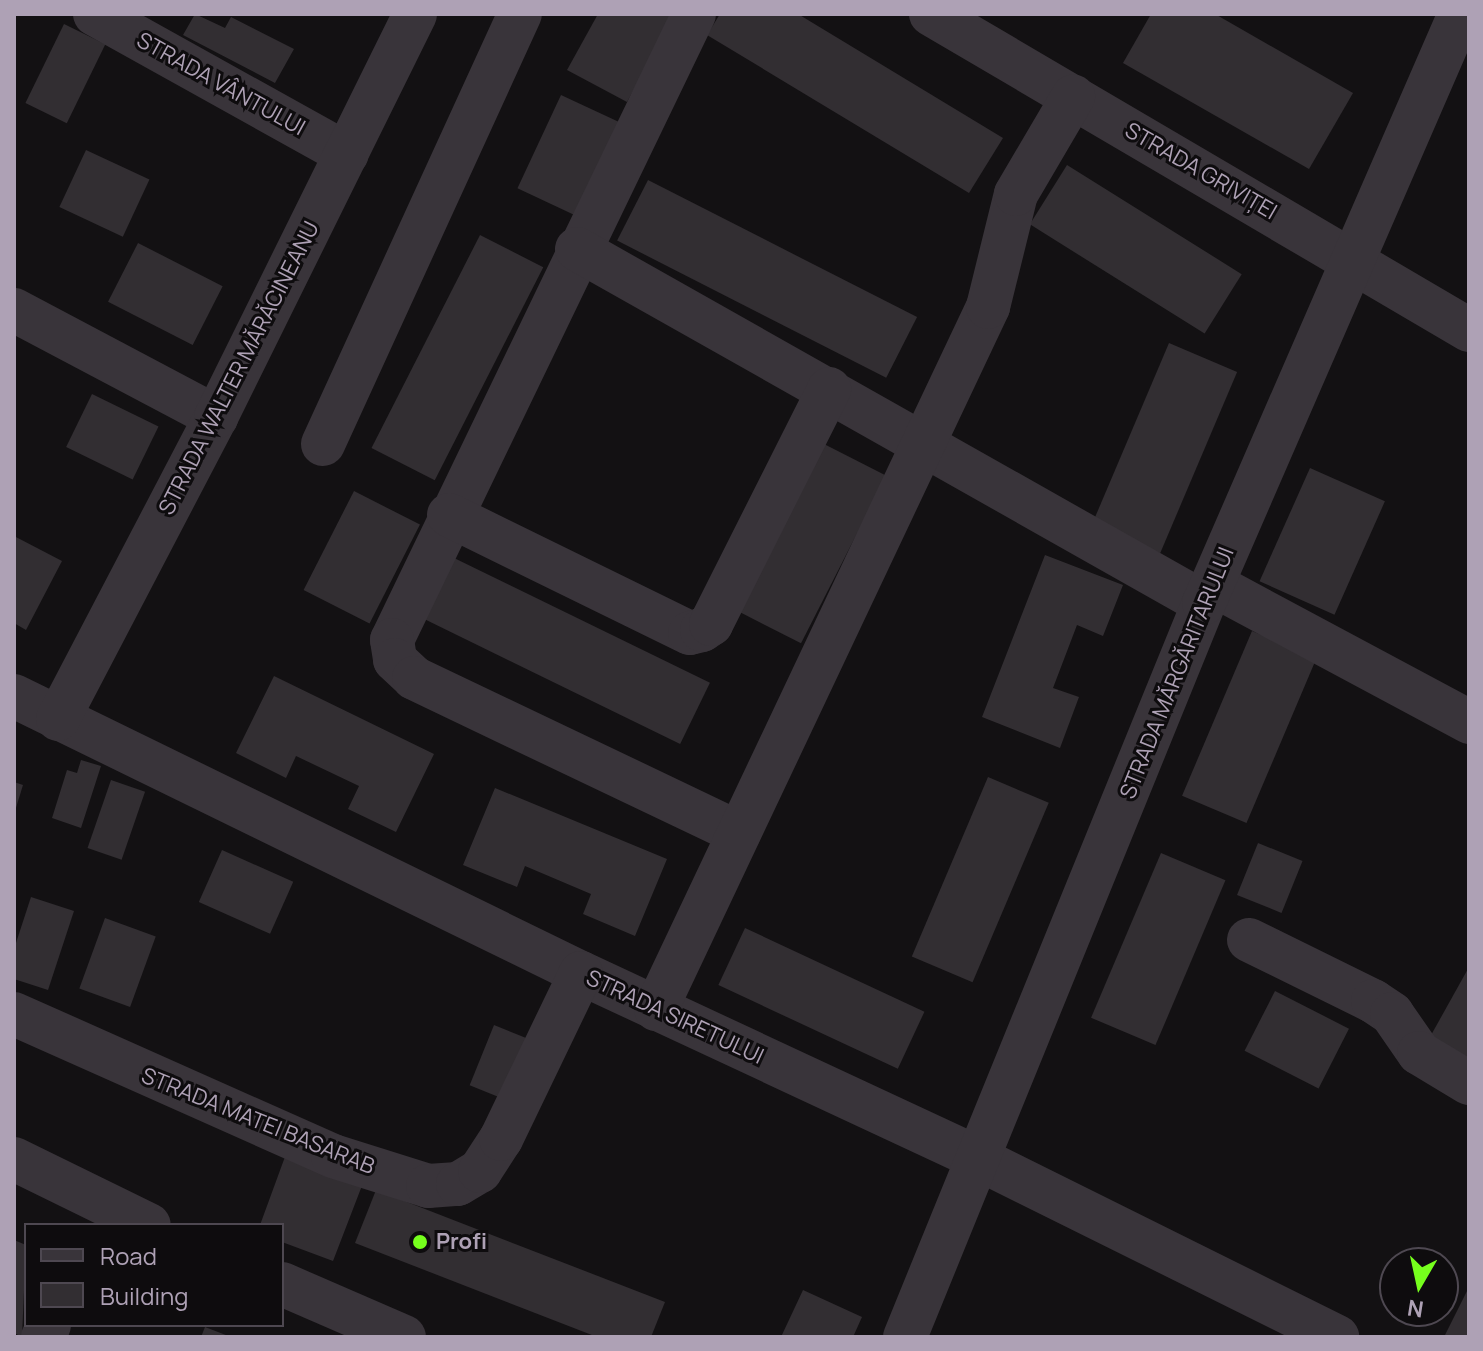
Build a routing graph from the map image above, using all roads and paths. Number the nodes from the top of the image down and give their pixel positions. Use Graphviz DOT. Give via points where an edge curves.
graph roads {
  1 [pos="95,14"];
  2 [pos="415,14"];
  3 [pos="520,14"];
  4 [pos="694,14"];
  5 [pos="931,14"];
  6 [pos="1460,14"];
  7 [pos="1073,97"];
  8 [pos="347,154"];
  9 [pos="577,249"];
  10 [pos="1353,261"];
  11 [pos="14,310"];
  12 [pos="1469,330"];
  13 [pos="829,389"];
  14 [pos="216,417"];
  15 [pos="323,444"];
  16 [pos="924,444"];
  17 [pos="449,515"];
  18 [pos="1208,594"];
  19 [pos="14,696"];
  20 [pos="58,719"];
  21 [pos="1469,722"];
  22 [pos="739,833"];
  23 [pos="1249,940"];
  24 [pos="581,973"];
  25 [pos="656,1009"];
  26 [pos="14,1014"];
  27 [pos="1469,1083"];
  28 [pos="14,1159"];
  29 [pos="979,1159"];
  30 [pos="101,1215"];
  31 [pos="139,1223"];
  32 [pos="284,1285"];
  33 [pos="404,1337"];
  34 [pos="905,1337"];
  35 [pos="1337,1337"];
  1 -- 8 [label="street, STRADA VÂNTULUI"];
  2 -- 8 [label="street, STRADA WALTER MĂRĂCINEANU"];
  3 -- 15 [label="street"];
  4 -- 9 [label="street"];
  5 -- 7 [label="street, STRADA GRIVIȚEI"];
  6 -- 10 [label="street, STRADA MĂRGĂRITARULUI"];
  7 -- 10 [label="street, STRADA GRIVIȚEI"];
  7 -- 16 [label="street" via="1016,194 988,307"];
  8 -- 14 [label="street, STRADA WALTER MĂRĂCINEANU"];
  9 -- 13 [label="street"];
  9 -- 17 [label="street"];
  10 -- 12 [label="street, STRADA GRIVIȚEI"];
  10 -- 18 [label="street, STRADA MĂRGĂRITARULUI"];
  11 -- 14 [label="street"];
  13 -- 16 [label="street"];
  13 -- 17 [label="street" via="711,624 702,630 690,633"];
  14 -- 20 [label="street, STRADA WALTER MĂRĂCINEANU"];
  16 -- 18 [label="street"];
  16 -- 22 [label="street"];
  17 -- 22 [label="street" via="404,606 392,640 395,660 414,678"];
  18 -- 21 [label="street"];
  18 -- 29 [label="street, STRADA MĂRGĂRITARULUI"];
  19 -- 20 [label="street, STRADA SIRETULUI"];
  20 -- 24 [label="street, STRADA SIRETULUI"];
  22 -- 25 [label="street"];
  23 -- 27 [label="street" via="1373,1001 1392,1014 1419,1053"];
  24 -- 25 [label="street, STRADA SIRETULUI"];
  24 -- 26 [label="street, STRADA MATEI BASARAB" via="501,1139 480,1171 458,1184 428,1186 333,1156"];
  25 -- 29 [label="street, STRADA SIRETULUI"];
  28 -- 30 [label="street"];
  29 -- 34 [label="street, STRADA MĂRGĂRITARULUI"];
  29 -- 35 [label="street, STRADA SIRETULUI"];
  30 -- 31 [label="street"];
  32 -- 33 [label="street"];
}
